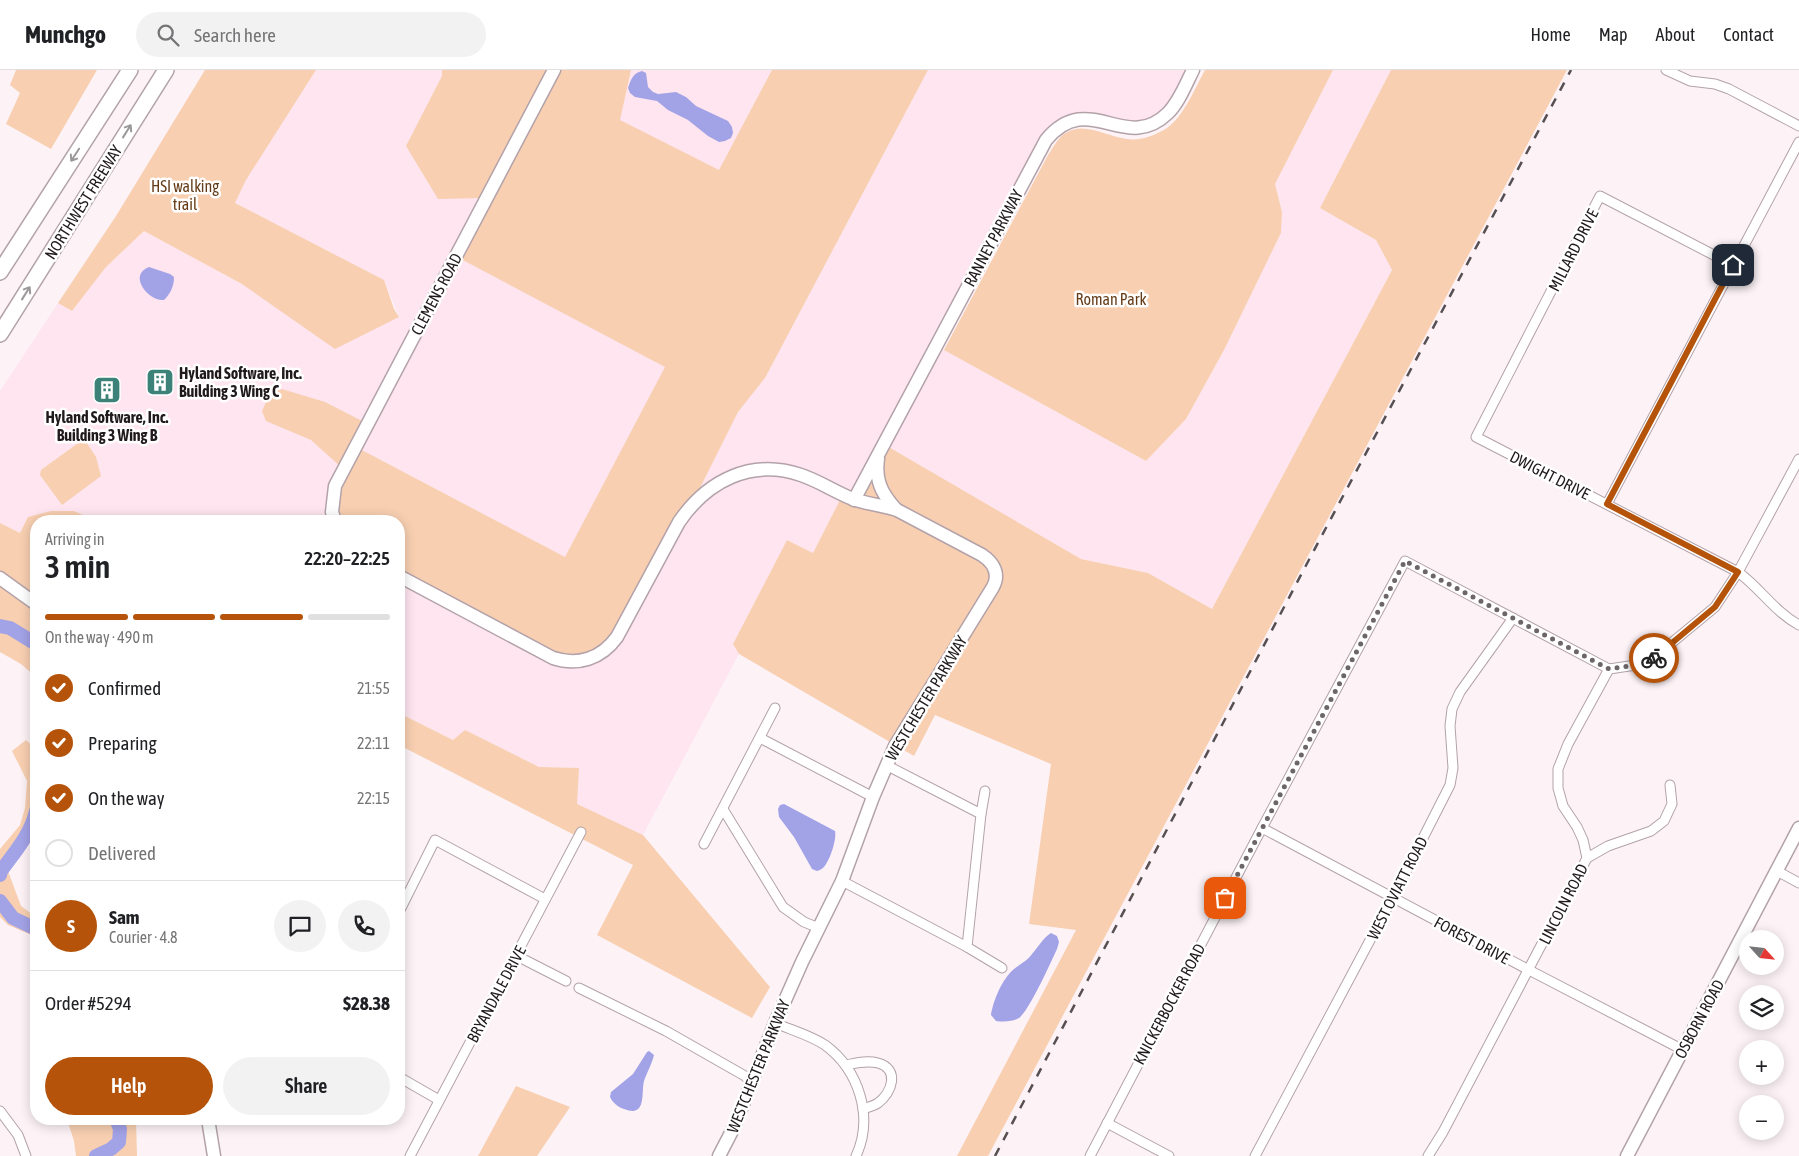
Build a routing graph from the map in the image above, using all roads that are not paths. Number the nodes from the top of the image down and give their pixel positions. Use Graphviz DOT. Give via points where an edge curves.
graph roads {
  1 [pos="130,70"];
  2 [pos="166,70"];
  3 [pos="554,70"];
  4 [pos="1193,70"];
  5 [pos="1666,70"];
  6 [pos="1799,126"];
  7 [pos="1799,142"];
  8 [pos="1733,265"];
  9 [pos="0,272"];
  10 [pos="0,334"];
  11 [pos="1476,437"];
  12 [pos="879,454"];
  13 [pos="1799,459"];
  14 [pos="854,500"];
  15 [pos="1607,504"];
  16 [pos="897,510"];
  17 [pos="333,515"];
  18 [pos="1738,572"];
  19 [pos="0,578"];
  20 [pos="405,579"];
  21 [pos="30,600"];
  22 [pos="1513,618"];
  23 [pos="1799,625"];
  24 [pos="1609,669"];
  25 [pos="775,708"];
  26 [pos="760,738"];
  27 [pos="886,765"];
  28 [pos="1670,785"];
  29 [pos="985,791"];
  30 [pos="873,797"];
  31 [pos="723,809"];
  32 [pos="981,814"];
  33 [pos="1262,828"];
  34 [pos="1799,828"];
  35 [pos="581,832"];
  36 [pos="704,844"];
  37 [pos="1587,858"];
  38 [pos="1776,871"];
  39 [pos="842,881"];
  40 [pos="1799,883"];
  41 [pos="1393,897"];
  42 [pos="546,899"];
  43 [pos="405,900"];
  44 [pos="819,928"];
  45 [pos="967,947"];
  46 [pos="516,956"];
  47 [pos="1002,968"];
  48 [pos="1529,970"];
  49 [pos="566,981"];
  50 [pos="579,988"];
  51 [pos="775,1023"];
  52 [pos="1683,1050"];
  53 [pos="846,1066"];
  54 [pos="405,1080"];
  55 [pos="752,1083"];
  56 [pos="439,1100"];
  57 [pos="863,1109"];
  58 [pos="0,1111"];
  59 [pos="1107,1123"];
  60 [pos="209,1125"];
  61 [pos="26,1156"];
  62 [pos="214,1156"];
  63 [pos="410,1156"];
  64 [pos="719,1156"];
  65 [pos="856,1156"];
  66 [pos="1090,1156"];
  67 [pos="1169,1156"];
  68 [pos="1255,1156"];
  69 [pos="1428,1156"];
  70 [pos="1627,1156"];
  1 -- 9 [label="highway, NORTHWEST FREEWAY, one-way"];
  10 -- 2 [label="highway, NORTHWEST FREEWAY, one-way"];
  3 -- 17 [label="street, CLEMENS ROAD" via="335,486"];
  4 -- 12 [label="street, RANNEY PARKWAY" via="1170,112 1150,125 1130,129 1102,120 1083,119 1061,125 1046,140"];
  5 -- 6 [label="street" via="1690,81 1729,89"];
  7 -- 8 [label="street"];
  8 -- 11 [label="street, MILLARD DRIVE" via="1600,196"];
  8 -- 15 [label="street"];
  11 -- 15 [label="street, DWIGHT DRIVE"];
  12 -- 14 [label="street, RANNEY PARKWAY"];
  12 -- 16 [label="street" via="880,488"];
  13 -- 18 [label="street"];
  14 -- 16 [label="street, WESTCHESTER PARKWAY"];
  14 -- 20 [label="street, WESTCHESTER PARKWAY" via="784,470 751,471 718,482 690,506 679,522 610,647 597,656 573,662 553,658"];
  15 -- 18 [label="street, DWIGHT DRIVE"];
  16 -- 27 [label="street, WESTCHESTER PARKWAY" via="987,558 994,566 996,582"];
  18 -- 23 [label="street, DWIGHT DRIVE" via="1787,618"];
  18 -- 24 [label="street" via="1715,607 1658,655 1643,664"];
  19 -- 21 [label="street"];
  22 -- 24 [label="street"];
  22 -- 33 [label="street, KNICKERBOCKER ROAD" via="1405,561"];
  22 -- 41 [label="street, WEST OVIATT ROAD" via="1460,692 1452,709 1453,768 1450,784"];
  24 -- 37 [label="street, LINCOLN ROAD" via="1558,769 1558,788 1563,806 1583,840"];
  25 -- 26 [label="street"];
  26 -- 30 [label="street"];
  26 -- 31 [label="street"];
  27 -- 30 [label="street, WESTCHESTER PARKWAY"];
  27 -- 32 [label="street"];
  28 -- 37 [label="street" via="1672,804 1664,821 1651,831 1608,846"];
  29 -- 32 [label="street"];
  30 -- 39 [label="street, WESTCHESTER PARKWAY"];
  31 -- 36 [label="street"];
  31 -- 44 [label="street" via="783,907"];
  32 -- 45 [label="street"];
  33 -- 41 [label="street, FOREST DRIVE"];
  33 -- 59 [label="street, KNICKERBOCKER ROAD"];
  34 -- 38 [label="street, OSBORN ROAD"];
  35 -- 42 [label="street, BRYANDALE DRIVE"];
  37 -- 48 [label="street, LINCOLN ROAD"];
  38 -- 40 [label="street"];
  38 -- 52 [label="street, OSBORN ROAD"];
  39 -- 44 [label="street, WESTCHESTER PARKWAY"];
  39 -- 45 [label="street"];
  41 -- 48 [label="street, FOREST DRIVE"];
  41 -- 68 [label="street, WEST OVIATT ROAD"];
  42 -- 43 [label="street" via="435,840"];
  42 -- 46 [label="street, BRYANDALE DRIVE"];
  44 -- 51 [label="street, WESTCHESTER PARKWAY"];
  45 -- 47 [label="street"];
  46 -- 49 [label="street"];
  46 -- 56 [label="street, BRYANDALE DRIVE"];
  48 -- 52 [label="street, FOREST DRIVE"];
  48 -- 69 [label="street, LINCOLN ROAD" via="1444,1132"];
  50 -- 55 [label="street" via="666,1031 746,1076"];
  51 -- 53 [label="street" via="824,1045"];
  51 -- 55 [label="street, WESTCHESTER PARKWAY"];
  52 -- 70 [label="street, OSBORN ROAD"];
  53 -- 57 [label="street" via="853,1076"];
  53 -- 57 [label="street" via="861,1062 877,1063 890,1071 890,1090 877,1104"];
  54 -- 56 [label="street"];
  55 -- 64 [label="street, WESTCHESTER PARKWAY"];
  56 -- 63 [label="street, BRYANDALE DRIVE"];
  57 -- 65 [label="street" via="863,1129"];
  58 -- 61 [label="street" via="18,1135"];
  59 -- 66 [label="street, KNICKERBOCKER ROAD"];
  59 -- 67 [label="street"];
  60 -- 62 [label="street"];
}
